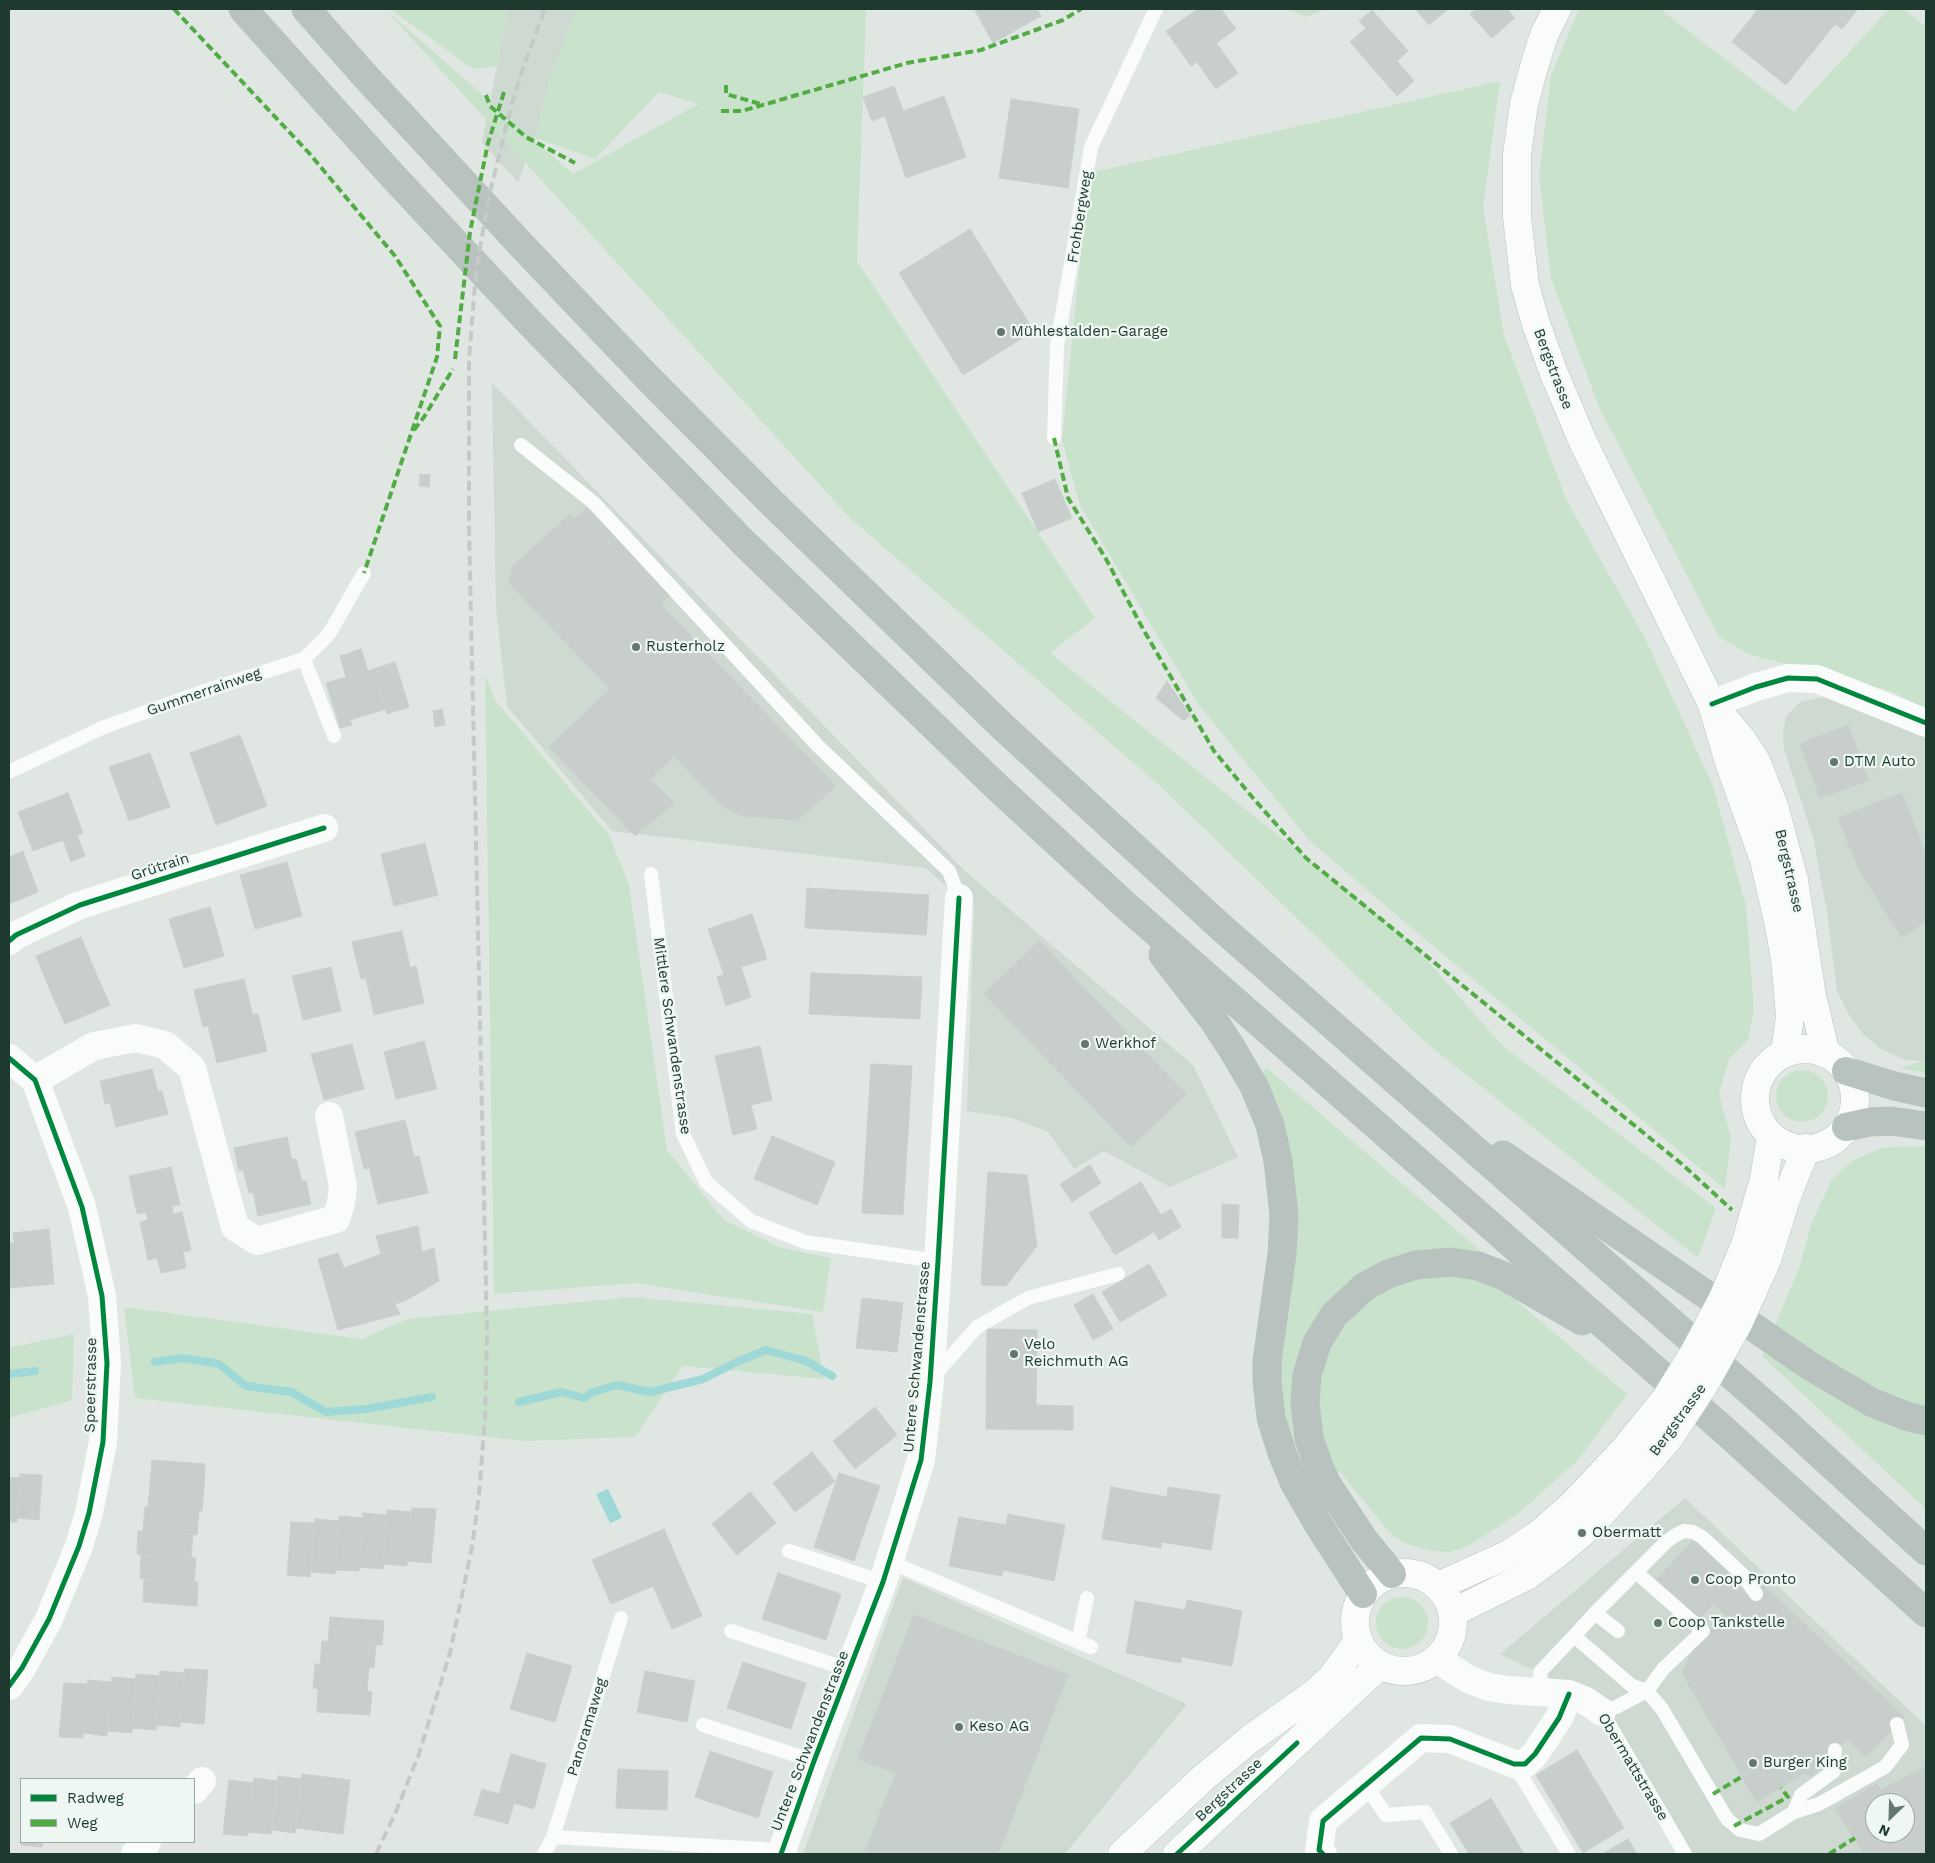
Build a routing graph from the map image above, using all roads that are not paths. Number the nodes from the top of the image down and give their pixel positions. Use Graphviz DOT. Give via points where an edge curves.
graph roads {
  1 [pos="243,9"];
  2 [pos="306,9"];
  3 [pos="1156,9"];
  4 [pos="1557,9"];
  5 [pos="1054,438"];
  6 [pos="521,445"];
  7 [pos="364,573"];
  8 [pos="304,659"];
  9 [pos="1712,704"];
  10 [pos="1926,723"];
  11 [pos="334,736"];
  12 [pos="9,772"];
  13 [pos="324,828"];
  14 [pos="650,874"];
  15 [pos="959,898"];
  16 [pos="1124,904"];
  17 [pos="9,941"];
  18 [pos="1785,1053"];
  19 [pos="9,1058"];
  20 [pos="1836,1063"];
  21 [pos="1387,1074"];
  22 [pos="35,1080"];
  23 [pos="1926,1093"];
  24 [pos="329,1116"];
  25 [pos="1926,1126"];
  26 [pos="1846,1127"];
  27 [pos="1771,1136"];
  28 [pos="1806,1148"];
  29 [pos="938,1261"];
  30 [pos="1118,1274"];
  31 [pos="1640,1355"];
  32 [pos="930,1382"];
  33 [pos="1926,1421"];
  34 [pos="1633,1459"];
  35 [pos="1926,1551"];
  36 [pos="789,1552"];
  37 [pos="886,1572"];
  38 [pos="1636,1572"];
  39 [pos="1392,1574"];
  40 [pos="1438,1586"];
  41 [pos="1363,1594"];
  42 [pos="1756,1594"];
  43 [pos="1087,1598"];
  44 [pos="1452,1613"];
  45 [pos="1595,1613"];
  46 [pos="1926,1613"];
  47 [pos="621,1618"];
  48 [pos="731,1631"];
  49 [pos="1618,1632"];
  50 [pos="1574,1636"];
  51 [pos="1358,1641"];
  52 [pos="1078,1642"];
  53 [pos="1091,1647"];
  54 [pos="1437,1659"];
  55 [pos="1380,1666"];
  56 [pos="850,1670"];
  57 [pos="9,1686"];
  58 [pos="1647,1691"];
  59 [pos="1542,1692"];
  60 [pos="1569,1694"];
  61 [pos="1602,1712"];
  62 [pos="1897,1724"];
  63 [pos="703,1725"];
  64 [pos="1835,1750"];
  65 [pos="814,1761"];
  66 [pos="1514,1764"];
  67 [pos="1365,1784"];
  68 [pos="1794,1812"];
  69 [pos="553,1836"];
  70 [pos="146,1843"];
  71 [pos="781,1852"];
  72 [pos="136,1854"];
  73 [pos="544,1854"];
  74 [pos="1122,1854"];
  75 [pos="1177,1854"];
  76 [pos="1323,1854"];
  77 [pos="1451,1854"];
  78 [pos="1568,1854"];
  79 [pos="1685,1854"];
  1 -- 16 [label="highway" via="526,318 746,544 998,788"];
  2 -- 21 [label="highway" via="532,256 771,502 1002,727"];
  3 -- 5 [label="lane, Frohbergweg" via="1091,147 1058,345"];
  4 -- 9 [label="main road, Bergstrasse" via="1544,34 1534,67 1524,104 1517,154 1517,217 1525,285 1552,371 1583,442"];
  6 -- 15 [label="lane" via="594,503 818,746 949,871"];
  7 -- 8 [label="lane, Gummerrainweg" via="329,634"];
  8 -- 11 [label="lane"];
  8 -- 12 [label="lane, Gummerrainweg" via="104,727"];
  9 -- 10 [label="main road" via="1788,678 1817,679"];
  9 -- 18 [label="main road, Bergstrasse" via="1764,860 1778,921 1790,1016"];
  9 -- 20 [label="main road, Bergstrasse" via="1742,738 1756,761 1774,806 1794,880 1812,996"];
  13 -- 17 [label="main road, Grütrain" via="80,905"];
  14 -- 29 [label="lane, Mittlere Schwandenstrasse" via="683,1134 706,1182 751,1221 805,1242"];
  15 -- 29 [label="main road, Untere Schwandenstrasse"];
  16 -- 31 [label="highway"];
  16 -- 41 [label="highway" via="1232,1047 1254,1086 1270,1126 1278,1160 1284,1215 1282,1254 1267,1360 1271,1418 1294,1482"];
  18 -- 20 [label="main road" via="1813,1050"];
  18 -- 27 [label="main road" via="1773,1060 1757,1083 1757,1112"];
  19 -- 22 [label="main road, Speerstrasse"];
  20 -- 23 [label="highway" via="1894,1086"];
  20 -- 26 [label="main road, Bergstrasse" via="1851,1082 1854,1099 1852,1116"];
  21 -- 33 [label="highway" via="1810,1366 1871,1402"];
  21 -- 35 [label="highway" via="1777,1415"];
  22 -- 24 [label="main road" via="94,1046 136,1038 165,1045 192,1068 235,1226 257,1241 336,1218 343,1186"];
  22 -- 57 [label="main road, Speerstrasse" via="82,1207 102,1296 107,1363 103,1442 90,1513 49,1619"];
  25 -- 26 [label="highway" via="1891,1121"];
  26 -- 28 [label="main road" via="1829,1143"];
  27 -- 28 [label="main road" via="1794,1148"];
  27 -- 34 [label="main road, Bergstrasse, bridge" via="1764,1179 1745,1245 1723,1298"];
  28 -- 34 [label="main road, Bergstrasse, bridge" via="1767,1260 1709,1377 1668,1438"];
  29 -- 32 [label="main road, Untere Schwandenstrasse"];
  30 -- 32 [label="lane" via="1028,1298 977,1326"];
  31 -- 39 [label="highway" via="1517,1283 1489,1270 1465,1264 1434,1262 1402,1269 1364,1287 1348,1300 1334,1315 1317,1343 1305,1389 1306,1420 1313,1453 1327,1484 1364,1540"];
  31 -- 46 [label="highway"];
  32 -- 37 [label="main road, Untere Schwandenstrasse" via="921,1460"];
  34 -- 40 [label="main road, Bergstrasse" via="1540,1534 1509,1554"];
  34 -- 44 [label="main road, Bergstrasse" via="1603,1512 1558,1553 1527,1576"];
  36 -- 37 [label="lane"];
  37 -- 52 [label="lane"];
  37 -- 56 [label="main road, Untere Schwandenstrasse"];
  38 -- 42 [label="lane" via="1674,1536 1684,1531 1693,1532 1744,1576"];
  38 -- 45 [label="lane"];
  38 -- 58 [label="lane" via="1703,1631 1659,1665"];
  39 -- 40 [label="main road" via="1417,1574"];
  39 -- 41 [label="main road" via="1381,1578"];
  40 -- 44 [label="main road"];
  41 -- 51 [label="main road" via="1356,1609 1354,1625"];
  43 -- 52 [label="lane"];
  44 -- 54 [label="main road" via="1453,1630"];
  45 -- 49 [label="lane"];
  45 -- 50 [label="lane"];
  47 -- 69 [label="lane, Panoramaweg"];
  48 -- 56 [label="lane, Untere Schwandenstrasse"];
  50 -- 58 [label="lane" via="1632,1686"];
  50 -- 59 [label="lane" via="1540,1672"];
  51 -- 55 [label="main road"];
  51 -- 74 [label="main road, Bergstrasse" via="1332,1677 1315,1693 1216,1767"];
  52 -- 53 [label="lane"];
  54 -- 55 [label="main road" via="1409,1671 1394,1671"];
  54 -- 59 [label="main road, Obermattstrasse" via="1468,1679 1489,1687"];
  55 -- 75 [label="main road, Bergstrasse"];
  56 -- 65 [label="main road, Untere Schwandenstrasse"];
  58 -- 61 [label="lane"];
  58 -- 68 [label="lane" via="1662,1709 1734,1826 1759,1834"];
  59 -- 60 [label="main road, Obermattstrasse"];
  60 -- 61 [label="main road, Obermattstrasse"];
  60 -- 66 [label="main road" via="1559,1718 1535,1754 1526,1764"];
  61 -- 79 [label="lane, Obermattstrasse"];
  62 -- 68 [label="lane" via="1902,1745 1885,1767 1819,1804"];
  63 -- 65 [label="lane, Untere Schwandenstrasse"];
  64 -- 68 [label="lane" via="1834,1771 1801,1795"];
  65 -- 71 [label="main road, Untere Schwandenstrasse"];
  66 -- 67 [label="main road" via="1450,1739 1421,1738"];
  66 -- 78 [label="lane"];
  67 -- 76 [label="main road" via="1323,1821 1319,1850"];
  67 -- 77 [label="lane" via="1386,1815 1425,1812"];
  69 -- 71 [label="lane"];
  69 -- 73 [label="lane, Panoramaweg"];
  70 -- 72 [label="main road"];
}
